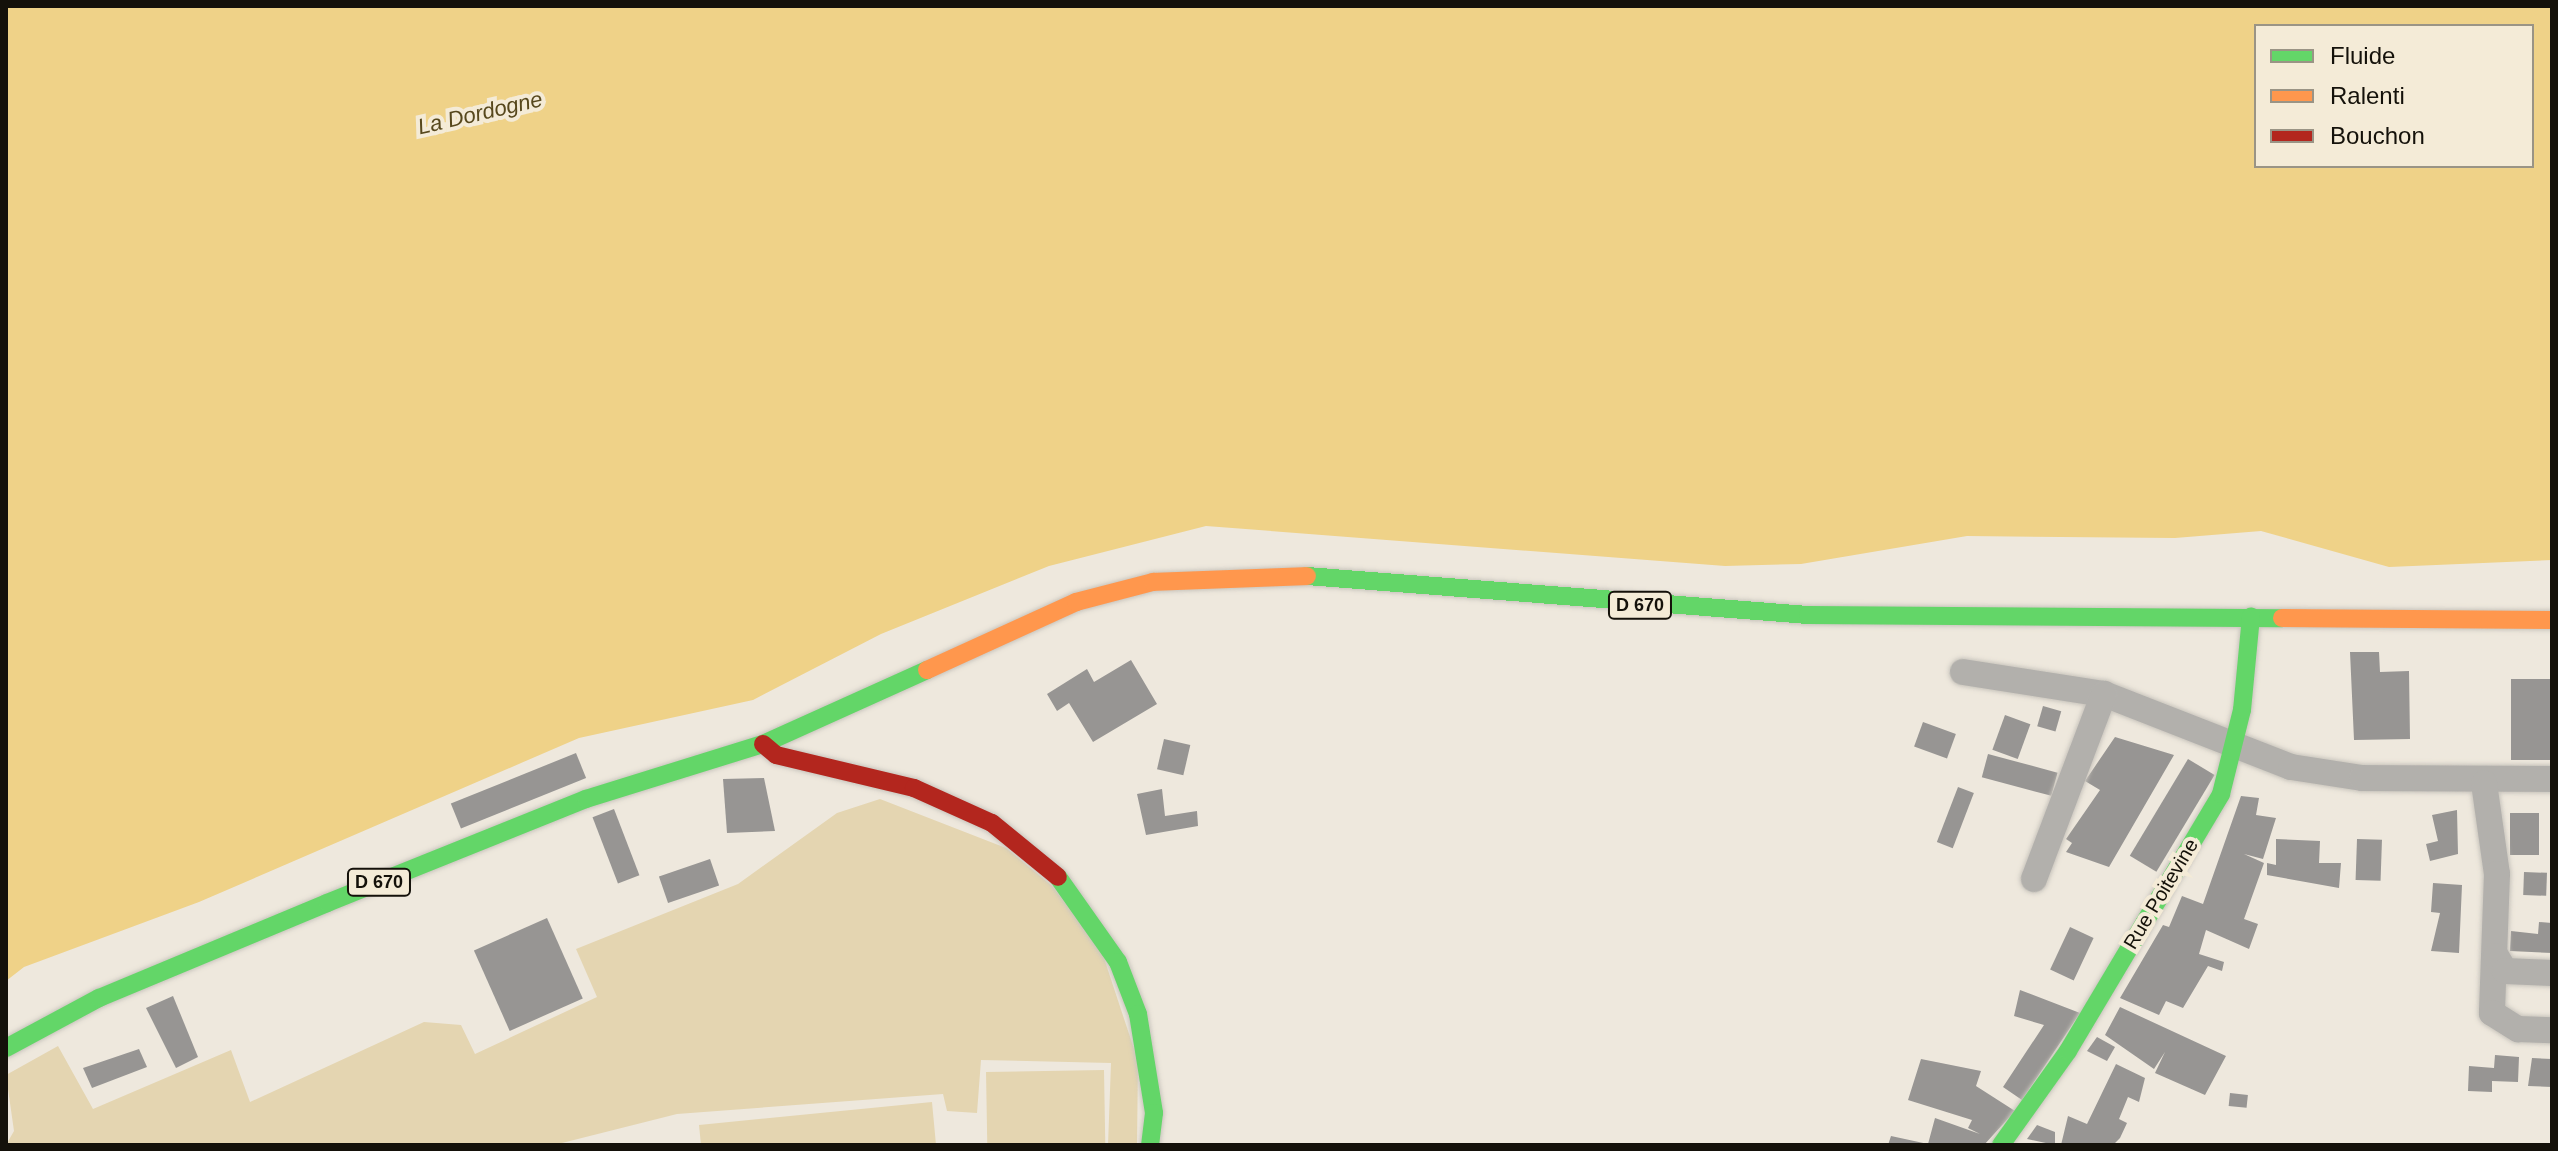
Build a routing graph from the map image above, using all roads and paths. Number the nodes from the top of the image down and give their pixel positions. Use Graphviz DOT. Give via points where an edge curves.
graph roads {
  1 [pos="2251,616"];
  2 [pos="2552,620"];
  3 [pos="1963,672"];
  4 [pos="2104,694"];
  5 [pos="763,744"];
  6 [pos="2235,749"];
  7 [pos="2552,779"];
  8 [pos="2484,783"];
  9 [pos="2034,879"];
  10 [pos="2496,956"];
  11 [pos="2552,973"];
  12 [pos="2552,1030"];
  13 [pos="6,1048"];
  14 [pos="1150,1145"];
  15 [pos="2001,1145"];
  1 -- 2 [label="main road, D 670"];
  1 -- 5 [label="main road, D 670" via="1808,615 1225,575 1153,582 1076,602"];
  1 -- 6 [label="main road, Rue Poitevine"];
  3 -- 4 [label="street"];
  4 -- 6 [label="street"];
  4 -- 9 [label="street"];
  5 -- 13 [label="main road, D 670" via="586,799 327,903 99,998"];
  5 -- 14 [label="main road" via="776,755 914,788 992,823 1053,869 1118,962 1138,1014 1154,1113"];
  6 -- 8 [label="street" via="2362,778"];
  6 -- 15 [label="main road, Rue Poitevine" via="2213,807 2068,1051"];
  7 -- 8 [label="street"];
  8 -- 10 [label="street" via="2497,874"];
  10 -- 11 [label="street" via="2505,971"];
  10 -- 12 [label="street" via="2492,1013 2518,1029"];
}
